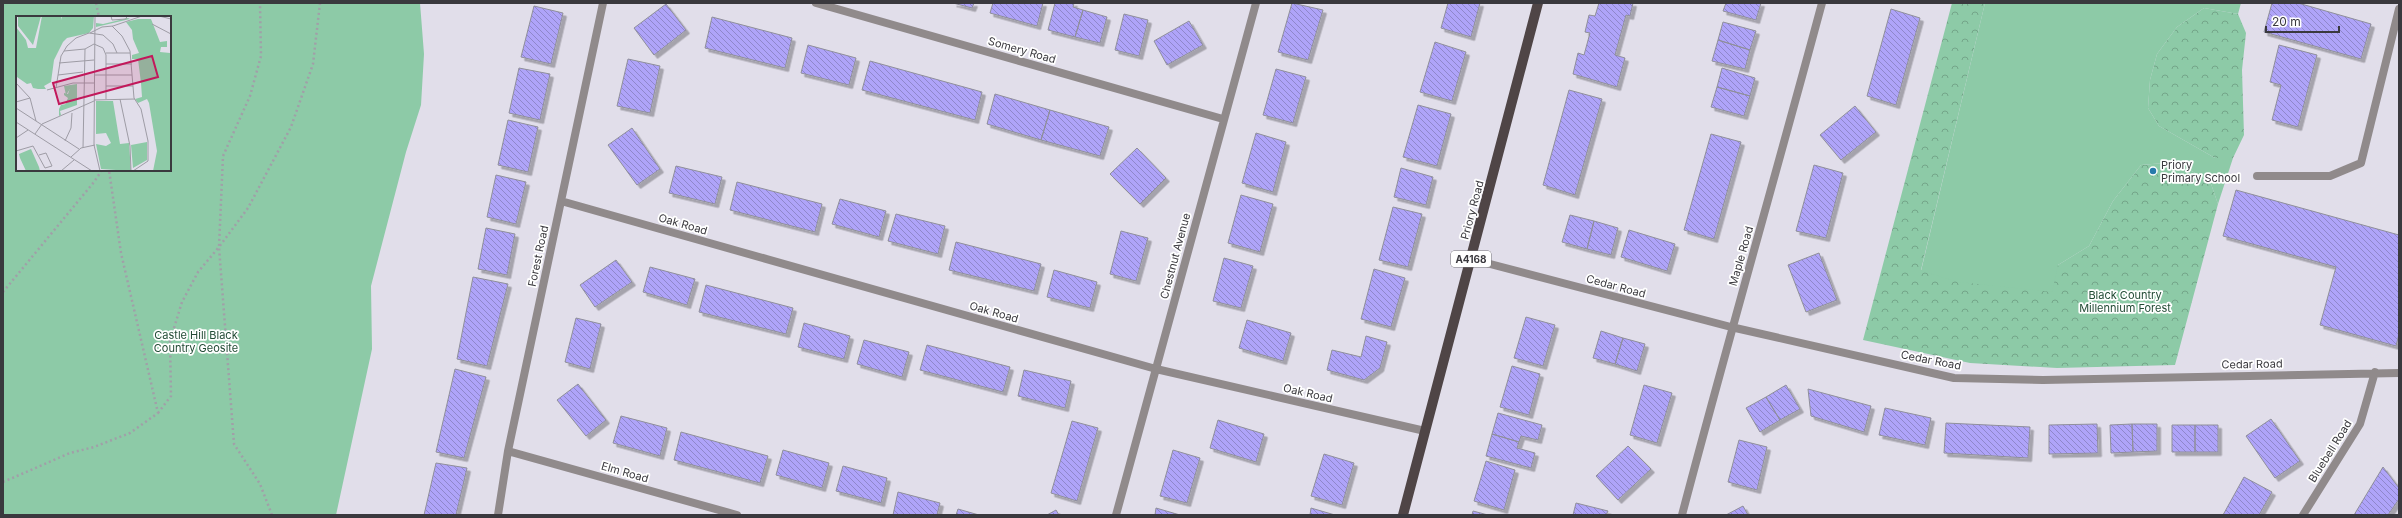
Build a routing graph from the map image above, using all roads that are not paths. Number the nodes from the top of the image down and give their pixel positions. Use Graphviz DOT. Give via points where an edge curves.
graph roads {
  1 [pos="603,3"];
  2 [pos="816,3"];
  3 [pos="1256,3"];
  4 [pos="1538,3"];
  5 [pos="1822,3"];
  6 [pos="2399,9"];
  7 [pos="1223,119"];
  8 [pos="2257,176"];
  9 [pos="561,201"];
  10 [pos="1471,259"];
  11 [pos="1731,327"];
  12 [pos="1156,369"];
  13 [pos="2375,372"];
  14 [pos="2399,373"];
  15 [pos="1425,431"];
  16 [pos="508,451"];
  17 [pos="498,515"];
  18 [pos="737,515"];
  19 [pos="1116,515"];
  20 [pos="1402,515"];
  21 [pos="1682,515"];
  22 [pos="2303,515"];
  1 -- 9 [label="street, Forest Road"];
  2 -- 7 [label="street, Somery Road"];
  3 -- 7 [label="street, Chestnut Avenue"];
  4 -- 10 [label="main road, Priory Road / A4168"];
  5 -- 11 [label="street, Maple Road"];
  6 -- 8 [label="street" via="2361,163 2330,176"];
  7 -- 12 [label="street, Chestnut Avenue"];
  9 -- 12 [label="street, Oak Road"];
  9 -- 16 [label="street, Forest Road"];
  10 -- 11 [label="street, Cedar Road"];
  10 -- 15 [label="main road, Priory Road / A4168"];
  11 -- 13 [label="street, Cedar Road" via="1954,378 2043,380"];
  11 -- 21 [label="street, Maple Road"];
  12 -- 15 [label="street, Oak Road"];
  12 -- 19 [label="street, Chestnut Avenue"];
  13 -- 14 [label="street, Cedar Road"];
  13 -- 22 [label="street, Bluebell Road" via="2360,424"];
  15 -- 20 [label="main road, Priory Road / A4168"];
  16 -- 17 [label="street, Forest Road"];
  16 -- 18 [label="street, Elm Road"];
}
